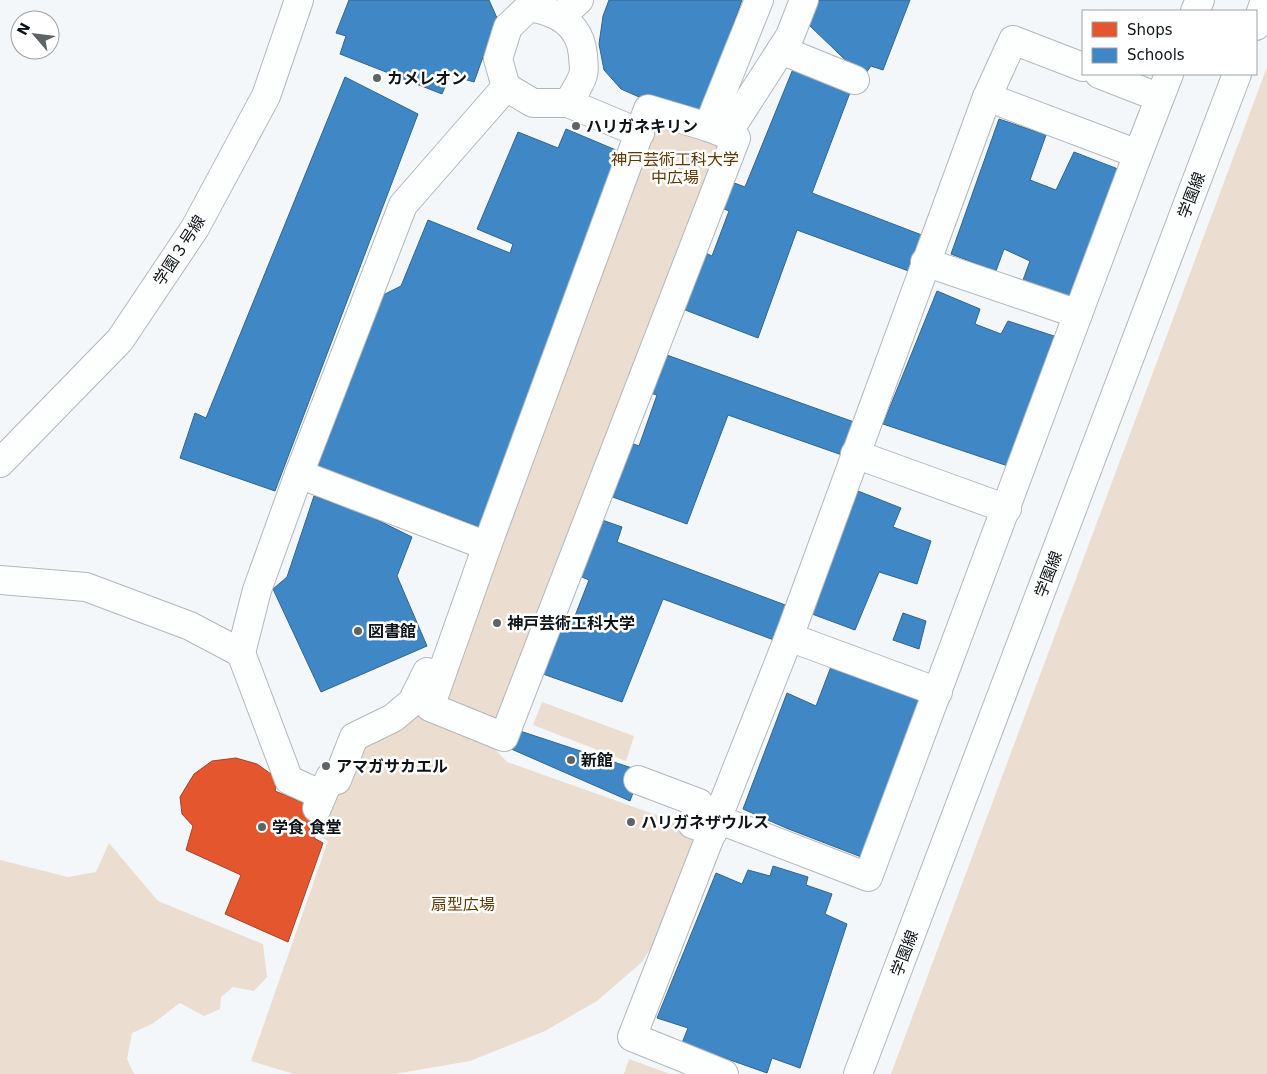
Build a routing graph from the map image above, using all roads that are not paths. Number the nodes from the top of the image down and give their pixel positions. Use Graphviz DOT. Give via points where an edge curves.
graph roads {
  1 [pos="300,0"];
  2 [pos="759,0"];
  3 [pos="804,0"];
  4 [pos="1266,0"];
  5 [pos="527,4"];
  6 [pos="570,9"];
  7 [pos="1257,23"];
  8 [pos="781,50"];
  9 [pos="1082,67"];
  10 [pos="1102,75"];
  11 [pos="1169,75"];
  12 [pos="1238,75"];
  13 [pos="855,80"];
  14 [pos="506,87"];
  15 [pos="1145,92"];
  16 [pos="987,97"];
  17 [pos="568,103"];
  18 [pos="718,131"];
  19 [pos="640,133"];
  20 [pos="1138,154"];
  21 [pos="925,262"];
  22 [pos="1078,314"];
  23 [pos="855,454"];
  24 [pos="0,463"];
  25 [pos="299,474"];
  26 [pos="1007,509"];
  27 [pos="487,546"];
  28 [pos="0,580"];
  29 [pos="789,637"];
  30 [pos="242,653"];
  31 [pos="441,677"];
  32 [pos="938,692"];
  33 [pos="638,780"];
  34 [pos="715,825"];
  35 [pos="724,1074"];
  36 [pos="858,1074"];
  1 -- 24 [label="street, 学園３号線" via="266,96 196,228 120,340"];
  2 -- 18 [label="street"];
  3 -- 8 [label="street"];
  4 -- 7 [label="street"];
  5 -- 6 [label="street" via="546,10"];
  5 -- 14 [label="street" via="508,27 498,59"];
  6 -- 17 [label="street" via="581,44 584,73"];
  8 -- 13 [label="street"];
  8 -- 18 [label="street"];
  9 -- 16 [label="street" via="1013,40"];
  10 -- 15 [label="street"];
  11 -- 20 [label="street"];
  12 -- 36 [label="street, 学園線"];
  14 -- 17 [label="street" via="534,104"];
  14 -- 25 [label="street" via="403,205"];
  16 -- 20 [label="street"];
  16 -- 21 [label="street"];
  17 -- 19 [label="street"];
  18 -- 19 [label="street" via="648,108"];
  18 -- 31 [label="street" via="736,138 504,737 430,707"];
  19 -- 27 [label="street"];
  20 -- 22 [label="street"];
  21 -- 22 [label="street"];
  21 -- 23 [label="street"];
  22 -- 26 [label="street"];
  23 -- 26 [label="street"];
  23 -- 29 [label="street"];
  25 -- 27 [label="street"];
  25 -- 30 [label="street" via="257,590"];
  26 -- 32 [label="street"];
  27 -- 31 [label="street"];
  28 -- 30 [label="street" via="86,587 190,626"];
  29 -- 32 [label="street"];
  29 -- 34 [label="street"];
  30 -- 31 [label="street" via="289,780 319,802 330,777 337,780 354,737 393,718 412,702 427,672"];
  32 -- 34 [label="street" via="868,877"];
  33 -- 34 [label="street" via="699,803 692,824"];
  34 -- 35 [label="street" via="632,1037"];
}
